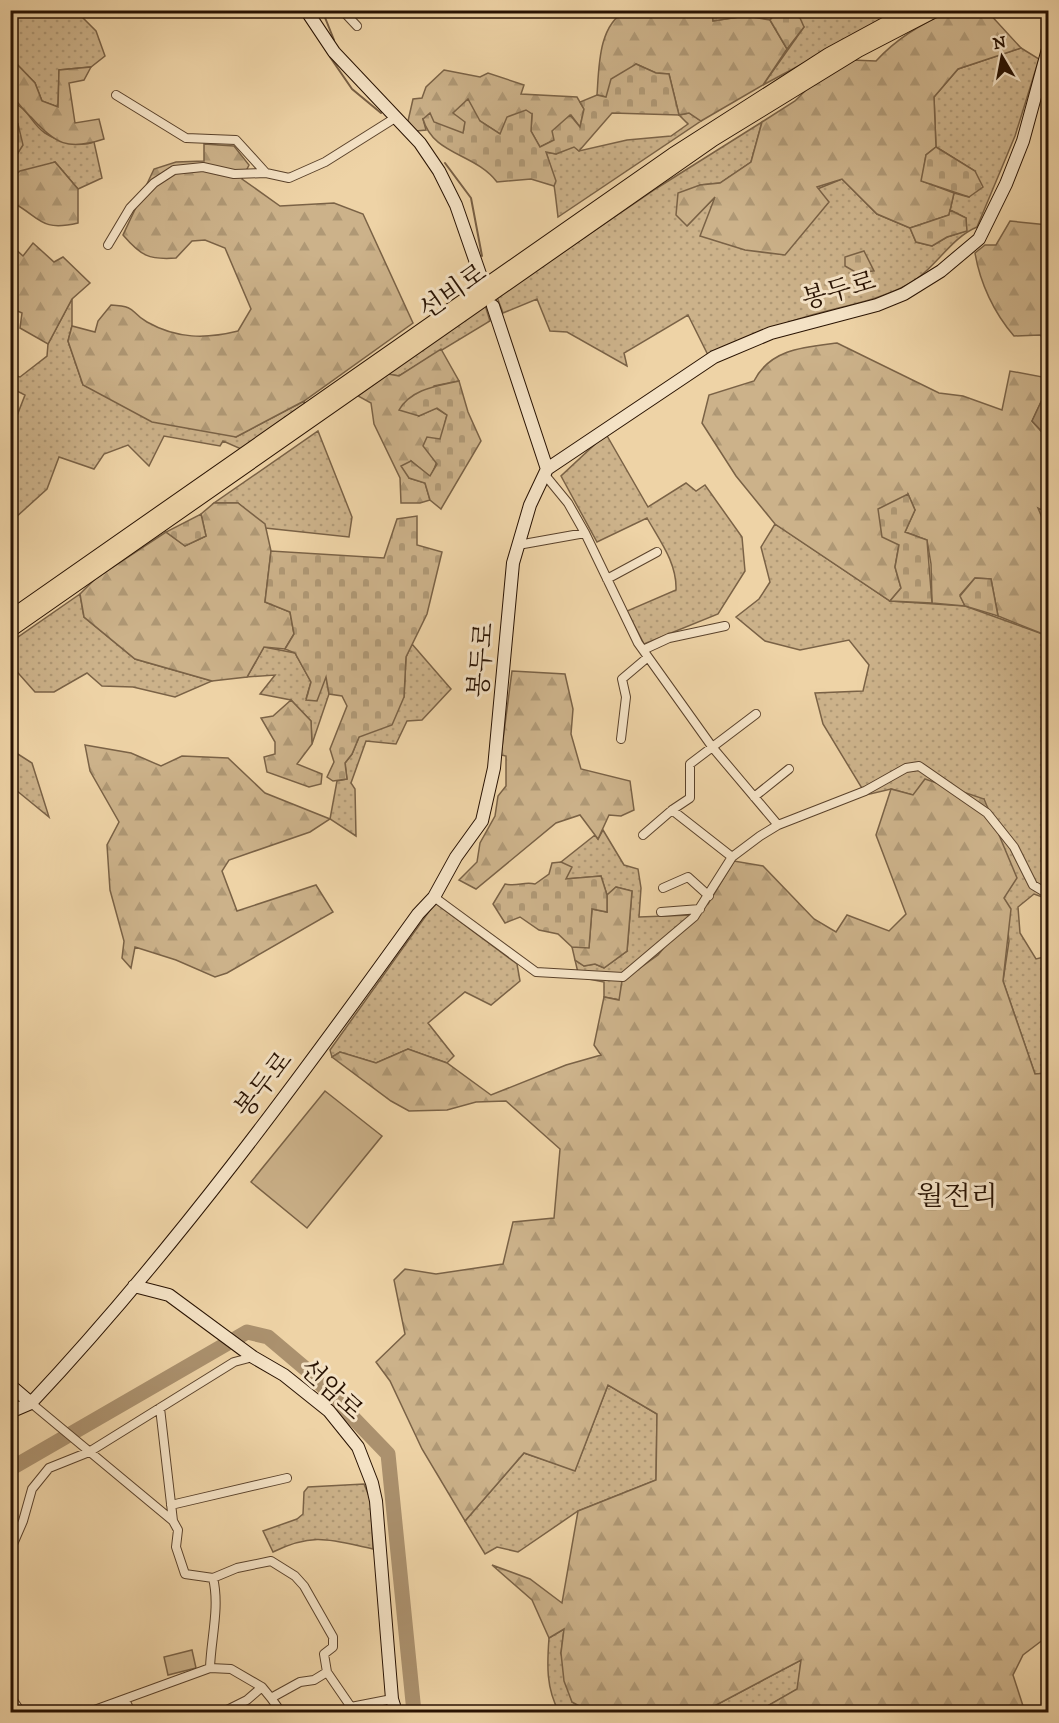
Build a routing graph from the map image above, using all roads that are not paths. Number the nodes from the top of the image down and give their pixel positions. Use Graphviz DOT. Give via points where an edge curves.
graph roads {
  1 [pos="306,10"];
  2 [pos="342,10"];
  3 [pos="912,10"];
  4 [pos="935,10"];
  5 [pos="357,26"];
  6 [pos="1048,49"];
  7 [pos="116,95"];
  8 [pos="395,118"];
  9 [pos="266,173"];
  10 [pos="108,245"];
  11 [pos="482,277"];
  12 [pos="493,306"];
  13 [pos="546,472"];
  14 [pos="585,533"];
  15 [pos="518,545"];
  16 [pos="657,552"];
  17 [pos="607,579"];
  18 [pos="10,618"];
  19 [pos="725,626"];
  20 [pos="10,630"];
  21 [pos="645,654"];
  22 [pos="756,714"];
  23 [pos="621,739"];
  24 [pos="713,748"];
  25 [pos="789,769"];
  26 [pos="754,797"];
  27 [pos="672,810"];
  28 [pos="778,825"];
  29 [pos="643,836"];
  30 [pos="732,857"];
  31 [pos="663,888"];
  32 [pos="1048,894"];
  33 [pos="709,896"];
  34 [pos="434,897"];
  35 [pos="700,909"];
  36 [pos="661,912"];
  37 [pos="134,1286"];
  38 [pos="250,1354"];
  39 [pos="10,1385"];
  40 [pos="31,1403"];
  41 [pos="160,1408"];
  42 [pos="10,1412"];
  43 [pos="88,1450"];
  44 [pos="287,1478"];
  45 [pos="171,1505"];
  46 [pos="172,1521"];
  47 [pos="10,1551"];
  48 [pos="213,1578"];
  49 [pos="210,1668"];
  50 [pos="327,1672"];
  51 [pos="262,1687"];
  52 [pos="10,1696"];
  53 [pos="271,1698"];
  54 [pos="392,1699"];
  55 [pos="125,1700"];
  56 [pos="351,1707"];
  57 [pos="21,1713"];
  58 [pos="89,1713"];
  59 [pos="131,1713"];
  60 [pos="223,1713"];
  61 [pos="281,1713"];
  62 [pos="340,1713"];
  63 [pos="396,1713"];
  1 -- 8 [label="main road" via="334,52"];
  2 -- 5 [label="street"];
  3 -- 18 [label="main road, 선비로" via="828,55 700,137"];
  4 -- 20 [label="main road, 선비로" via="849,56 713,139"];
  6 -- 13 [label="main road, 봉두로" via="1023,141 979,239 941,271 904,294 771,333 714,357"];
  7 -- 9 [label="street" via="186,138 237,140"];
  8 -- 9 [label="street" via="325,162 289,178"];
  8 -- 11 [label="main road" via="420,143 439,171"];
  9 -- 10 [label="street" via="234,174 203,167 174,170 154,183 130,208"];
  12 -- 13 [label="main road"];
  13 -- 14 [label="street"];
  13 -- 15 [label="main road, 봉두로" via="530,505"];
  14 -- 15 [label="street"];
  14 -- 17 [label="street"];
  15 -- 34 [label="main road, 봉두로" via="488,797 482,821"];
  16 -- 17 [label="street"];
  17 -- 21 [label="street"];
  19 -- 21 [label="street" via="669,638"];
  21 -- 23 [label="street" via="622,678 626,697"];
  21 -- 24 [label="street"];
  22 -- 24 [label="street"];
  24 -- 26 [label="street"];
  24 -- 27 [label="street" via="690,764 690,798"];
  25 -- 26 [label="street"];
  26 -- 28 [label="street"];
  27 -- 29 [label="street"];
  27 -- 30 [label="street"];
  28 -- 30 [label="street"];
  28 -- 32 [label="street" via="866,791 906,768 919,766 987,813 1014,847 1033,885"];
  30 -- 33 [label="street"];
  31 -- 33 [label="street" via="688,877"];
  33 -- 35 [label="street"];
  34 -- 35 [label="street" via="536,972 601,977 623,977"];
  34 -- 37 [label="main road, 봉두로" via="313,1059"];
  35 -- 36 [label="street"];
  37 -- 38 [label="main road, 선암로" via="169,1295"];
  37 -- 40 [label="main road, 봉두로"];
  38 -- 41 [label="street"];
  38 -- 54 [label="main road, 선암로" via="329,1411 358,1447 367,1468 376,1501"];
  39 -- 40 [label="main road"];
  40 -- 42 [label="main road"];
  40 -- 43 [label="street"];
  41 -- 43 [label="street"];
  41 -- 45 [label="street"];
  43 -- 46 [label="street"];
  43 -- 47 [label="street" via="49,1468 32,1489"];
  44 -- 45 [label="street"];
  45 -- 46 [label="street"];
  46 -- 48 [label="street" via="178,1530 176,1547 185,1574"];
  48 -- 49 [label="street" via="218,1597"];
  48 -- 50 [label="street" via="271,1561 295,1576 333,1637 333,1647 324,1654"];
  49 -- 51 [label="street" via="231,1669"];
  49 -- 55 [label="street"];
  50 -- 53 [label="street"];
  50 -- 56 [label="street"];
  51 -- 53 [label="street"];
  51 -- 60 [label="street"];
  52 -- 57 [label="street"];
  53 -- 61 [label="street"];
  54 -- 56 [label="street"];
  54 -- 63 [label="main road, 선암로"];
  55 -- 58 [label="street"];
  55 -- 59 [label="street"];
  56 -- 62 [label="street"];
}
